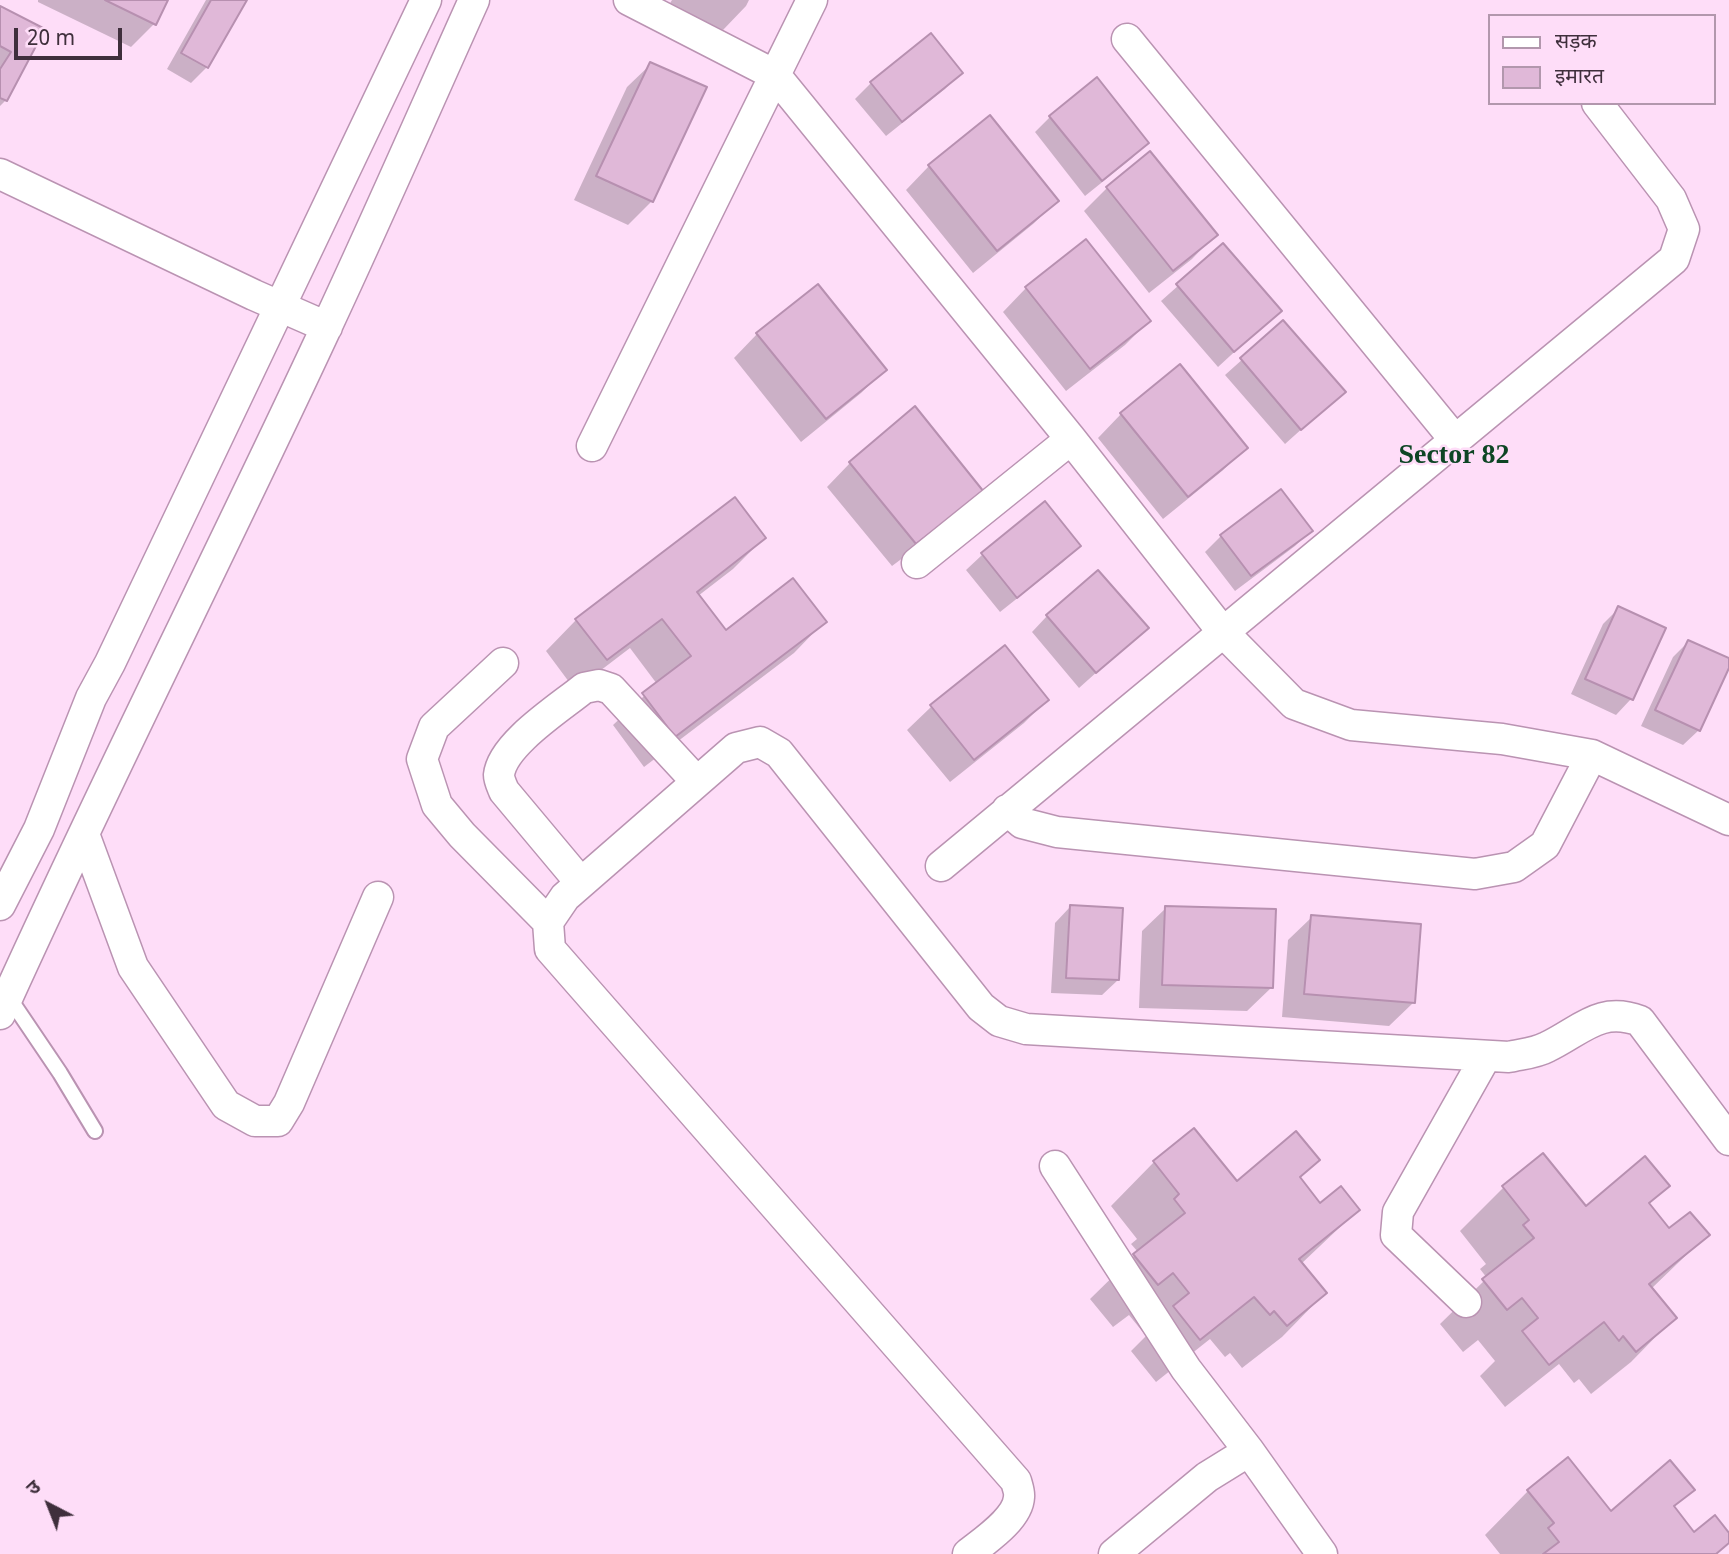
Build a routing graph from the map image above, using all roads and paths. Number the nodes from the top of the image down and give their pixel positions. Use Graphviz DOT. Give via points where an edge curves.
graph roads {
  1 [pos="426,0"];
  2 [pos="474,0"];
  3 [pos="629,0"];
  4 [pos="812,0"];
  5 [pos="1127,39"];
  6 [pos="775,75"];
  7 [pos="1599,105"];
  8 [pos="0,174"];
  9 [pos="280,307"];
  10 [pos="327,327"];
  11 [pos="1071,439"];
  12 [pos="1455,440"];
  13 [pos="593,446"];
  14 [pos="917,563"];
  15 [pos="1222,631"];
  16 [pos="503,663"];
  17 [pos="1592,755"];
  18 [pos="697,782"];
  19 [pos="1007,810"];
  20 [pos="1729,820"];
  21 [pos="84,834"];
  22 [pos="941,866"];
  23 [pos="581,883"];
  24 [pos="378,897"];
  25 [pos="0,905"];
  26 [pos="548,922"];
  27 [pos="4,1005"];
  28 [pos="1486,1056"];
  29 [pos="95,1132"];
  30 [pos="1729,1140"];
  31 [pos="1055,1166"];
  32 [pos="1466,1302"];
  33 [pos="1248,1451"];
  34 [pos="968,1554"];
  35 [pos="1114,1554"];
  36 [pos="1322,1554"];
  1 -- 9 [label="street"];
  2 -- 10 [label="street"];
  3 -- 6 [label="street"];
  4 -- 6 [label="street"];
  5 -- 12 [label="street"];
  6 -- 11 [label="street"];
  6 -- 13 [label="street"];
  7 -- 12 [label="street" via="1671,199 1684,229 1674,259"];
  8 -- 9 [label="street"];
  9 -- 10 [label="street"];
  9 -- 25 [label="street" via="91,698 39,829"];
  10 -- 21 [label="street"];
  11 -- 14 [label="street"];
  11 -- 15 [label="street"];
  12 -- 15 [label="street"];
  15 -- 17 [label="street" via="1294,704 1351,724 1502,739"];
  15 -- 19 [label="street"];
  16 -- 26 [label="street" via="434,727 422,759 437,805"];
  17 -- 19 [label="street" via="1545,845 1514,867 1475,874 1056,832 1022,824"];
  17 -- 20 [label="street"];
  18 -- 23 [label="street"];
  18 -- 23 [label="street" via="611,689 599,685 584,688 514,745 499,777 504,791"];
  18 -- 28 [label="street" via="736,748 760,742 779,753 982,1007 999,1021 1026,1029"];
  19 -- 22 [label="street"];
  21 -- 24 [label="street" via="132,967 226,1105 255,1121 278,1121 289,1103"];
  21 -- 27 [label="street"];
  23 -- 26 [label="street"];
  26 -- 34 [label="street" via="550,949 1016,1481 1019,1498 1011,1516"];
  27 -- 29 [label="lane" via="60,1073"];
  28 -- 30 [label="street" via="1509,1058 1544,1049 1604,1016 1623,1015 1640,1021"];
  28 -- 32 [label="street" via="1398,1212 1396,1236"];
  31 -- 33 [label="street" via="1186,1369"];
  33 -- 35 [label="street" via="1207,1477"];
  33 -- 36 [label="street"];
}
